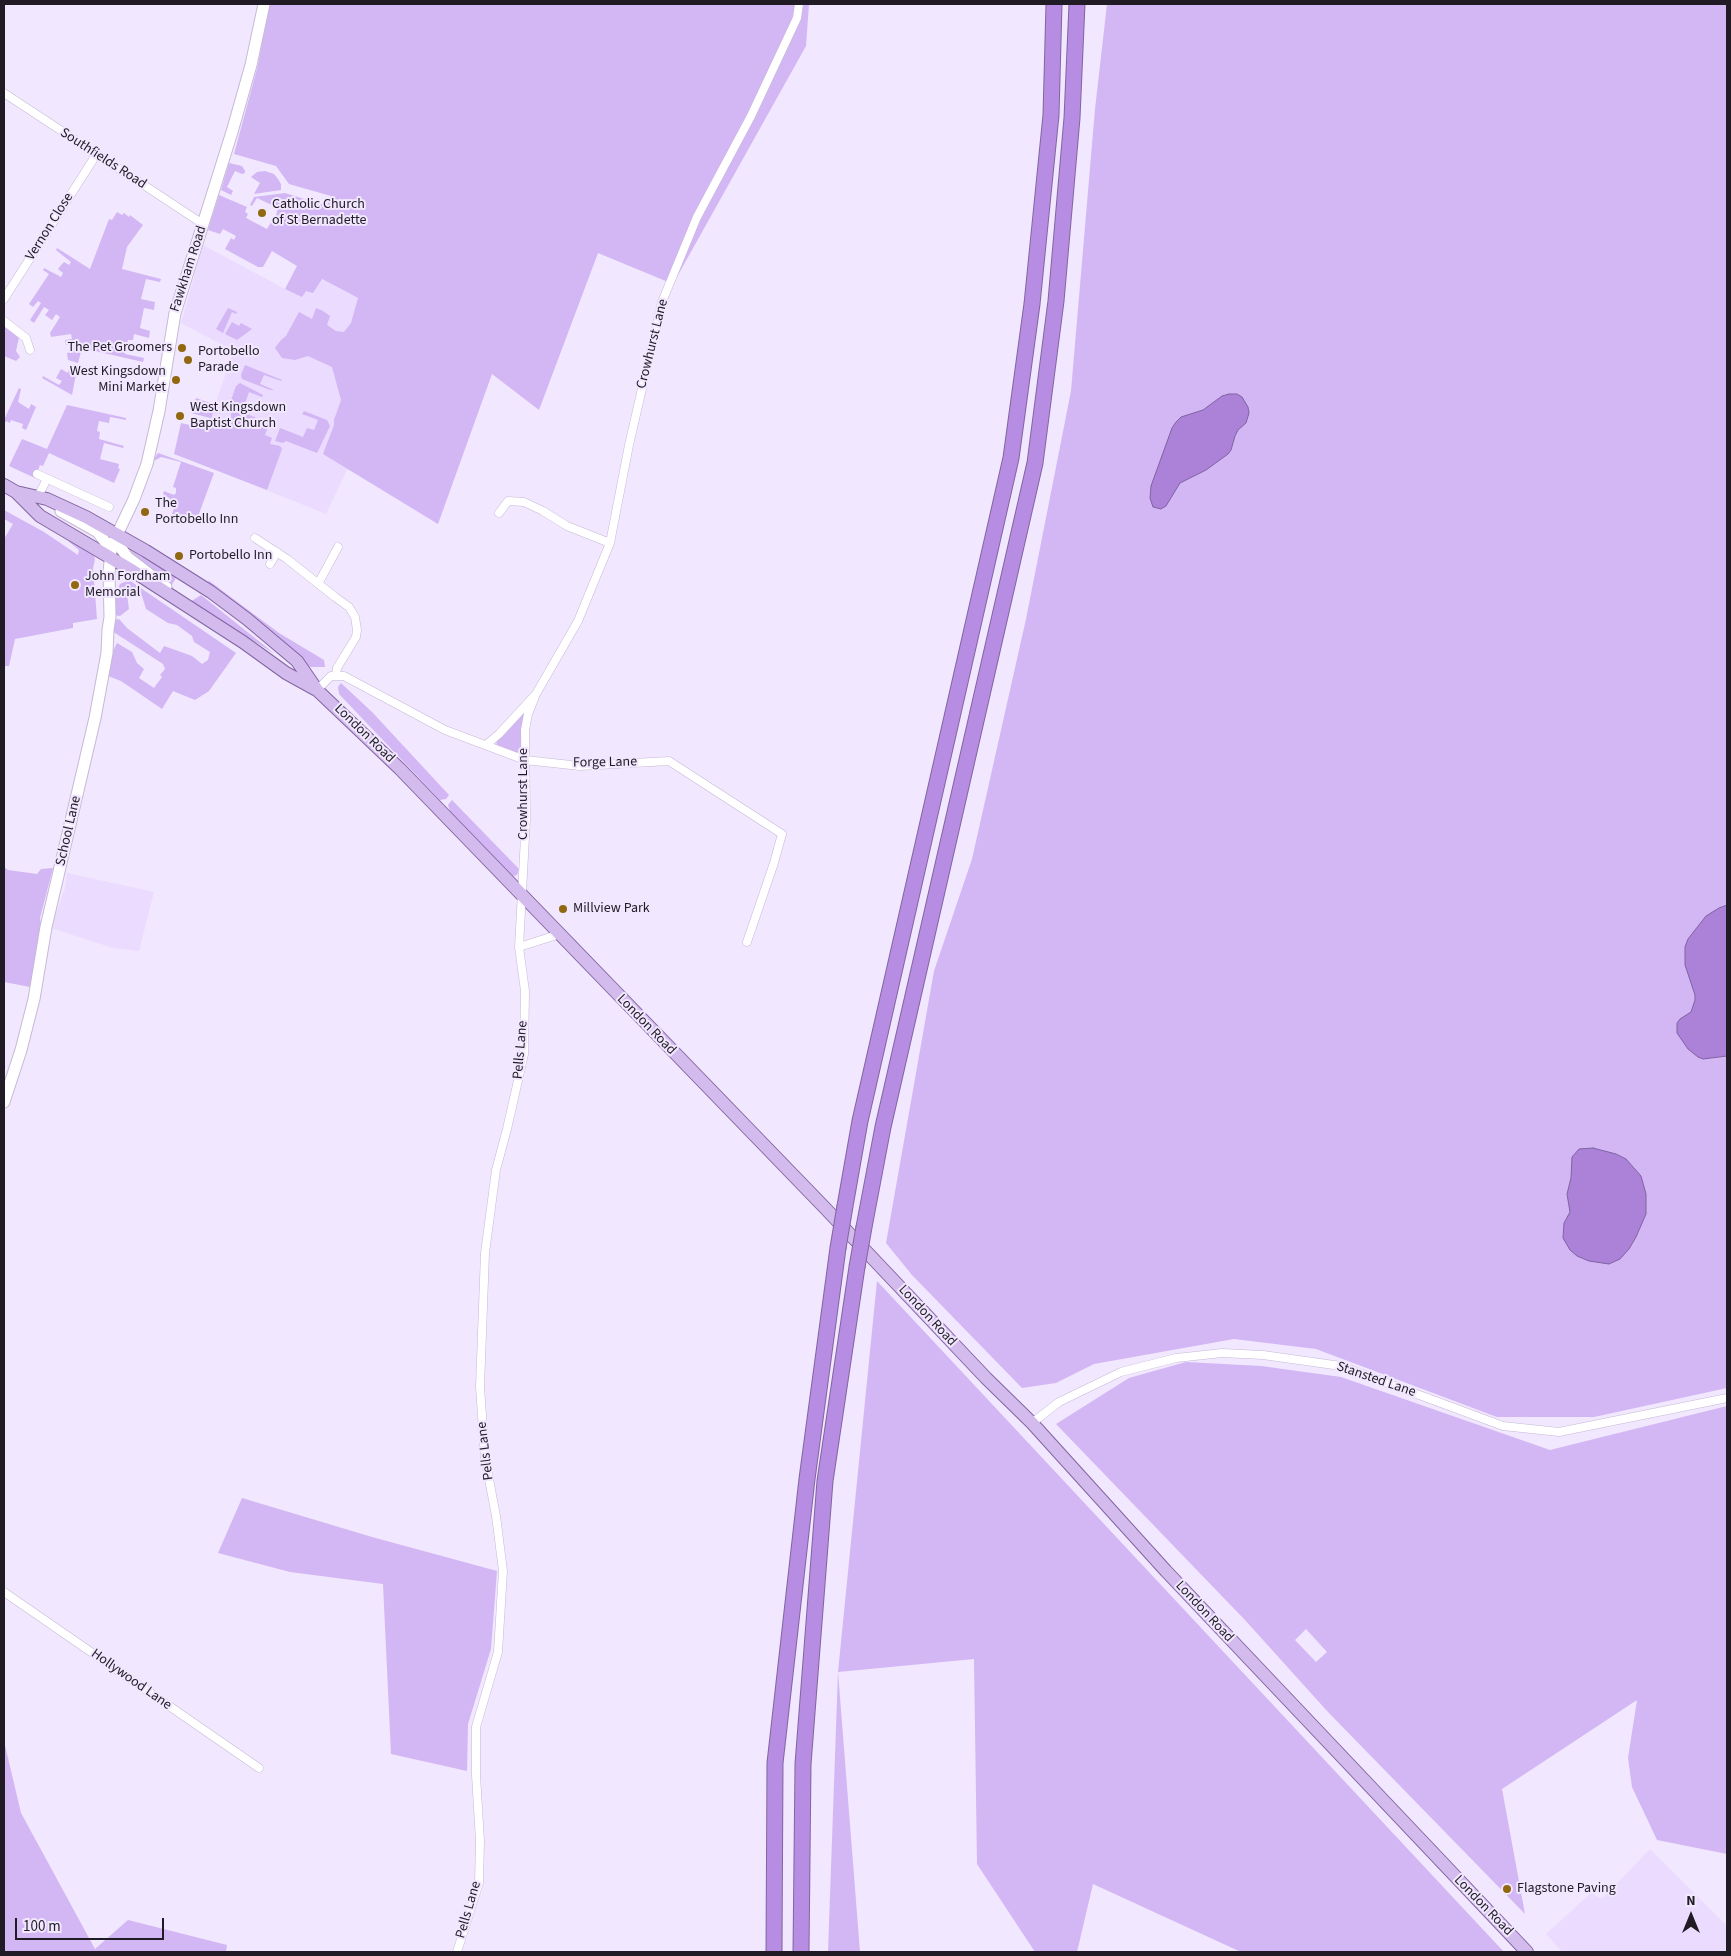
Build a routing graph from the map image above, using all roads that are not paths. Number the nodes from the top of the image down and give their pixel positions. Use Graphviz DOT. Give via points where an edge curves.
graph roads {
  1 [pos="264,4"];
  2 [pos="798,4"];
  3 [pos="1054,4"];
  4 [pos="1077,4"];
  5 [pos="4,93"];
  6 [pos="96,154"];
  7 [pos="204,224"];
  8 [pos="4,299"];
  9 [pos="4,321"];
  10 [pos="30,350"];
  11 [pos="37,474"];
  12 [pos="47,479"];
  13 [pos="4,485"];
  14 [pos="39,501"];
  15 [pos="109,507"];
  16 [pos="499,513"];
  17 [pos="255,538"];
  18 [pos="610,544"];
  19 [pos="113,545"];
  20 [pos="338,547"];
  21 [pos="277,552"];
  22 [pos="270,564"];
  23 [pos="318,584"];
  24 [pos="179,601"];
  25 [pos="336,675"];
  26 [pos="317,690"];
  27 [pos="536,694"];
  28 [pos="486,745"];
  29 [pos="525,760"];
  30 [pos="522,895"];
  31 [pos="560,934"];
  32 [pos="747,942"];
  33 [pos="519,947"];
  34 [pos="4,1102"];
  35 [pos="1727,1398"];
  36 [pos="1032,1423"];
  37 [pos="4,1592"];
  38 [pos="259,1768"];
  39 [pos="457,1952"];
  40 [pos="774,1952"];
  41 [pos="801,1952"];
  42 [pos="1527,1952"];
  1 -- 7 [label="street, Fawkham Road" via="251,65"];
  2 -- 18 [label="street, Crowhurst Lane" via="797,18 698,217 662,302"];
  3 -- 40 [label="highway, bridge" via="1050,124 1032,304 1011,458 860,1121 838,1248 807,1479 775,1763"];
  4 -- 41 [label="highway, bridge" via="1072,118 1056,301 1035,463 886,1117 857,1267 825,1481 803,1764"];
  5 -- 6 [label="street, Southfields Road"];
  6 -- 7 [label="street, Southfields Road"];
  6 -- 8 [label="street, Vernon Close"];
  7 -- 19 [label="street, Fawkham Road" via="175,313 147,464"];
  9 -- 10 [label="street" via="26,338"];
  11 -- 12 [label="street"];
  12 -- 14 [label="street"];
  12 -- 15 [label="street"];
  13 -- 14 [label="main road, London Road"];
  14 -- 19 [label="main road, London Road"];
  14 -- 19 [label="main road, London Road" via="40,516"];
  16 -- 18 [label="street" via="508,501 524,502 567,526"];
  17 -- 21 [label="street"];
  18 -- 27 [label="street, Crowhurst Lane" via="578,621"];
  19 -- 24 [label="main road, London Road"];
  19 -- 24 [label="street" via="160,581"];
  19 -- 26 [label="main road, London Road" via="195,581 297,662"];
  19 -- 34 [label="street, School Lane" via="107,653 95,718 46,927 34,999"];
  20 -- 23 [label="street"];
  21 -- 22 [label="street"];
  21 -- 23 [label="street"];
  23 -- 25 [label="street" via="349,607 357,621 356,637"];
  24 -- 26 [label="main road, London Road" via="286,673"];
  25 -- 26 [label="street" via="328,678"];
  25 -- 28 [label="street, Forge Lane" via="351,679 445,730"];
  26 -- 30 [label="main road, London Road" via="388,757"];
  27 -- 28 [label="street, Crowhurst Lane"];
  27 -- 29 [label="street, Crowhurst Lane" via="525,730"];
  28 -- 29 [label="street, Forge Lane"];
  29 -- 30 [label="street, Crowhurst Lane"];
  29 -- 32 [label="street, Forge Lane" via="580,766 670,761 782,834"];
  30 -- 31 [label="main road, London Road"];
  30 -- 33 [label="street, Pells Lane"];
  31 -- 33 [label="street"];
  31 -- 36 [label="main road, London Road"];
  33 -- 39 [label="street, Pells Lane" via="525,991 524,1054 496,1170 485,1253 480,1378 485,1458 503,1571 498,1652 476,1727 479,1883"];
  35 -- 36 [label="street, Stansted Lane" via="1560,1432 1503,1426 1341,1366 1222,1353 1176,1358 1121,1372 1059,1402"];
  36 -- 42 [label="main road, London Road" via="1166,1571"];
  37 -- 38 [label="street, Hollywood Lane"];
}
